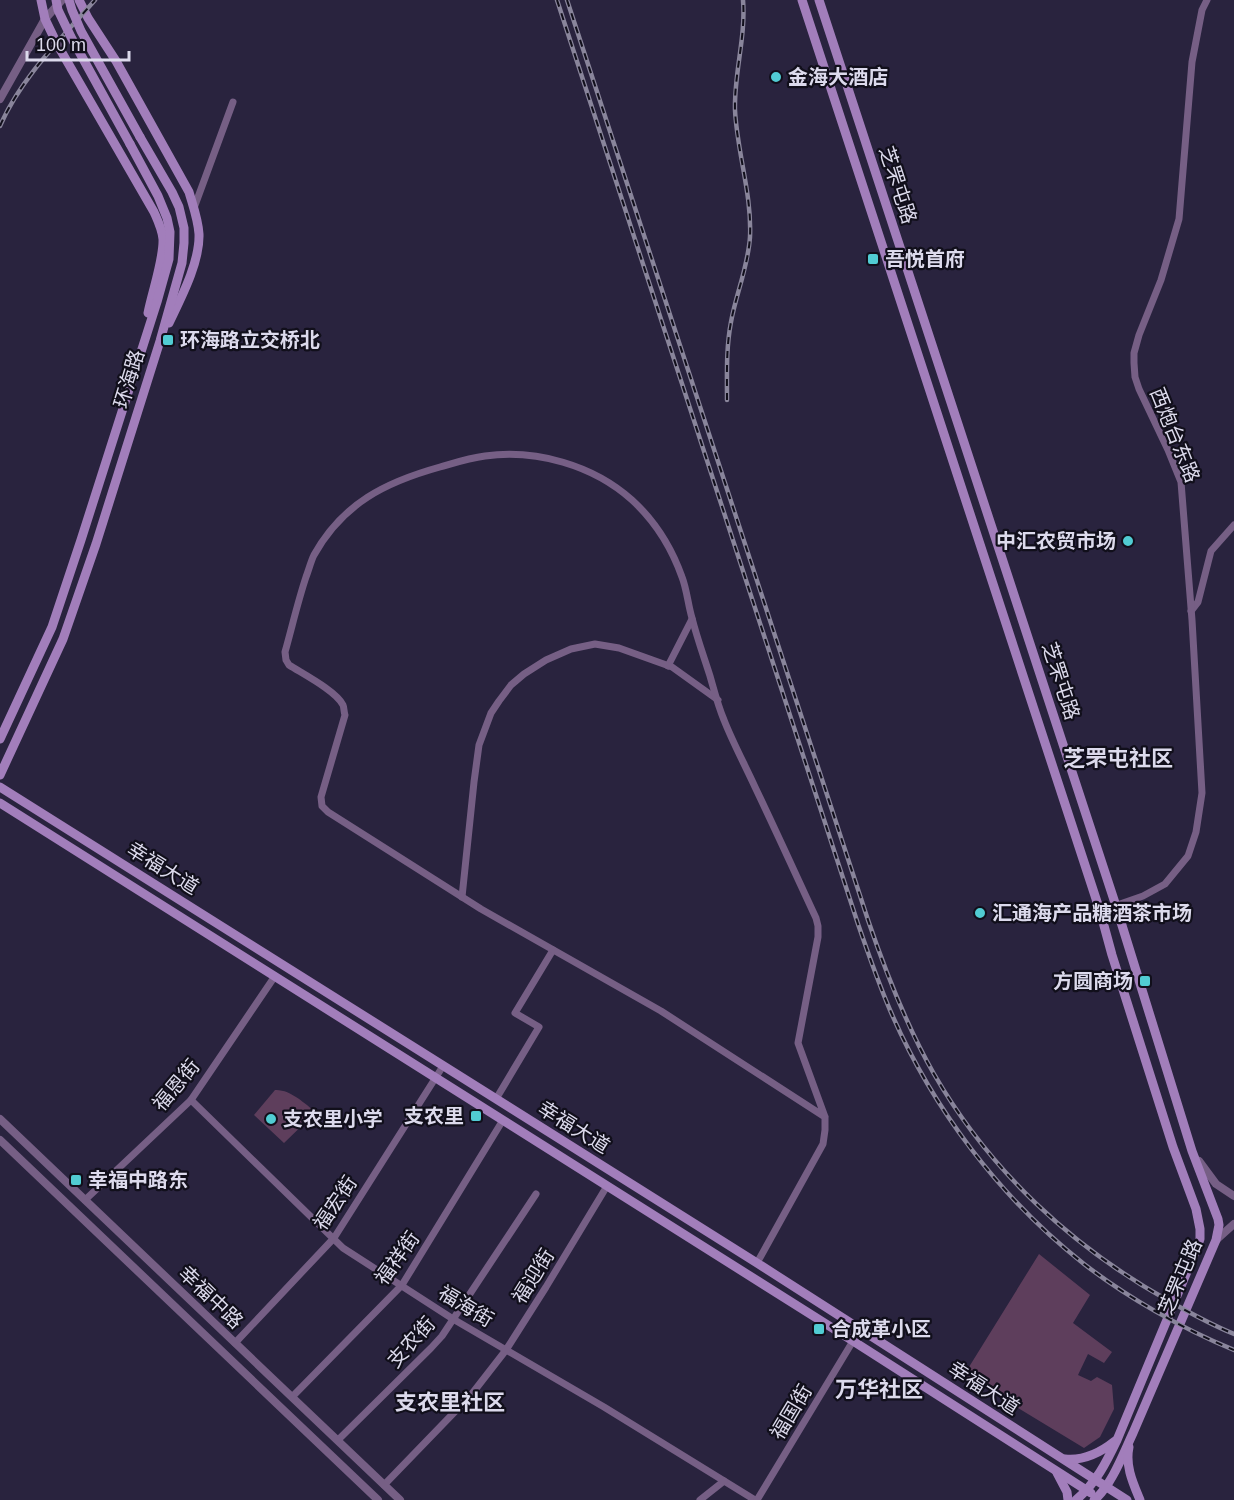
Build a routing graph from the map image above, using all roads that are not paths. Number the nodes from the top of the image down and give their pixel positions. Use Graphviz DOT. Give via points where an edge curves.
graph roads {
  1 [pos="41,0"];
  2 [pos="56,0"];
  3 [pos="62,0"];
  4 [pos="69,0"];
  5 [pos="80,0"];
  6 [pos="802,0"];
  7 [pos="819,0"];
  8 [pos="1207,0"];
  9 [pos="45,19"];
  10 [pos="0,99"];
  11 [pos="233,102"];
  12 [pos="194,208"];
  13 [pos="147,335"];
  14 [pos="160,341"];
  15 [pos="1234,525"];
  16 [pos="1191,611"];
  17 [pos="692,619"];
  18 [pos="668,666"];
  19 [pos="718,700"];
  20 [pos="0,739"];
  21 [pos="0,776"];
  22 [pos="0,787"];
  23 [pos="0,803"];
  24 [pos="462,897"];
  25 [pos="1116,906"];
  26 [pos="1100,911"];
  27 [pos="554,950"];
  28 [pos="275,976"];
  29 [pos="443,1066"];
  30 [pos="436,1078"];
  31 [pos="496,1099"];
  32 [pos="191,1100"];
  33 [pos="825,1117"];
  34 [pos="0,1119"];
  35 [pos="503,1120"];
  36 [pos="0,1140"];
  37 [pos="1192,1151"];
  38 [pos="607,1186"];
  39 [pos="536,1194"];
  40 [pos="1234,1196"];
  41 [pos="85,1200"];
  42 [pos="1234,1224"];
  43 [pos="334,1238"];
  44 [pos="1216,1240"];
  45 [pos="758,1263"];
  46 [pos="402,1286"];
  47 [pos="453,1319"];
  48 [pos="853,1341"];
  49 [pos="235,1343"];
  50 [pos="506,1350"];
  51 [pos="292,1397"];
  52 [pos="1133,1433"];
  53 [pos="338,1440"];
  54 [pos="1117,1440"];
  55 [pos="1060,1458"];
  56 [pos="1054,1469"];
  57 [pos="1095,1480"];
  58 [pos="724,1481"];
  59 [pos="384,1485"];
  60 [pos="1106,1487"];
  61 [pos="1087,1491"];
  62 [pos="1098,1499"];
  63 [pos="378,1500"];
  64 [pos="400,1500"];
  65 [pos="700,1500"];
  66 [pos="756,1500"];
  67 [pos="1068,1500"];
  68 [pos="1076,1500"];
  69 [pos="1127,1500"];
  70 [pos="1140,1500"];
  1 -- 9 [label="main road"];
  2 -- 13 [label="main road, 环海路, bridge" via="71,37 163,208 170,232 169,259"];
  3 -- 9 [label="street"];
  4 -- 14 [label="main road, 环海路, bridge" via="81,31 179,207 184,228 182,263"];
  5 -- 12 [label="main road" via="189,192"];
  6 -- 26 [label="main road, 芝罘屯路"];
  7 -- 25 [label="main road, 芝罘屯路"];
  8 -- 16 [label="street, 西炮台东路" via="1192,62 1179,219 1134,353 1139,389 1181,482"];
  9 -- 10 [label="street"];
  9 -- 13 [label="main road" via="161,226 161,258 148,312"];
  11 -- 12 [label="street"];
  12 -- 14 [label="main road" via="199,236 197,251 189,281"];
  13 -- 20 [label="main road, 环海路" via="52,627"];
  14 -- 21 [label="main road, 环海路" via="63,639"];
  15 -- 16 [label="street" via="1211,551 1198,602"];
  16 -- 25 [label="street, 西炮台东路" via="1202,793 1196,832 1188,856 1165,884"];
  17 -- 18 [label="street"];
  17 -- 19 [label="street"];
  17 -- 24 [label="street" via="683,579 650,520 610,484 561,462 506,454 463,460 417,473 352,507 329,533 314,556 285,652 289,665 331,692 344,706 322,806"];
  18 -- 19 [label="street"];
  18 -- 24 [label="street" via="619,648 595,644 546,660 511,685 491,713 479,745"];
  19 -- 33 [label="street" via="816,918 818,937 798,1043"];
  22 -- 29 [label="main road, 幸福大道"];
  23 -- 28 [label="main road, 幸福大道"];
  24 -- 27 [label="street"];
  25 -- 26 [label="street, 西炮台东路"];
  25 -- 37 [label="main road, 芝罘屯路"];
  26 -- 54 [label="main road, 芝罘屯路" via="1200,1229 1196,1250"];
  27 -- 31 [label="street" via="515,1013 539,1027"];
  27 -- 33 [label="street" via="661,1011"];
  28 -- 30 [label="main road, 幸福大道"];
  28 -- 32 [label="street, 福恩街"];
  29 -- 30 [label="street, 福宏街"];
  29 -- 31 [label="main road, 幸福大道"];
  30 -- 35 [label="main road, 幸福大道"];
  30 -- 43 [label="street, 福宏街"];
  31 -- 45 [label="main road, 幸福大道"];
  32 -- 41 [label="street, 福恩街"];
  32 -- 43 [label="street, 福海街"];
  33 -- 45 [label="street" via="823,1144"];
  34 -- 41 [label="street, 幸福中路"];
  35 -- 38 [label="main road, 幸福大道"];
  35 -- 46 [label="street, 福祥街"];
  36 -- 63 [label="street, 幸福中路"];
  37 -- 40 [label="street" via="1216,1184"];
  37 -- 44 [label="main road, 芝罘屯路" via="1217,1214"];
  38 -- 48 [label="main road, 幸福大道"];
  38 -- 50 [label="street, 福迎街"];
  39 -- 47 [label="street, 支农街"];
  41 -- 49 [label="street, 幸福中路"];
  42 -- 44 [label="street"];
  43 -- 46 [label="street, 福海街"];
  43 -- 49 [label="street, 福宏街"];
  44 -- 52 [label="main road, 芝罘屯路"];
  45 -- 55 [label="main road, 幸福大道"];
  46 -- 47 [label="street, 福海街"];
  46 -- 51 [label="street, 福祥街"];
  47 -- 50 [label="street, 福海街"];
  47 -- 53 [label="street, 支农街" via="431,1348"];
  48 -- 56 [label="main road, 幸福大道"];
  48 -- 66 [label="street, 福国街"];
  49 -- 51 [label="street, 幸福中路"];
  50 -- 58 [label="street, 福海街"];
  50 -- 59 [label="street, 福迎街" via="471,1395"];
  51 -- 53 [label="street, 幸福中路"];
  52 -- 60 [label="main road, 芝罘屯路"];
  52 -- 70 [label="main road" via="1128,1450 1129,1469"];
  53 -- 59 [label="street, 幸福中路"];
  54 -- 55 [label="main road" via="1099,1453 1073,1460"];
  54 -- 57 [label="main road, 芝罘屯路"];
  55 -- 57 [label="main road, 幸福大道"];
  56 -- 61 [label="main road, 幸福大道"];
  56 -- 67 [label="main road" via="1064,1483"];
  57 -- 60 [label="main road, 幸福大道"];
  57 -- 61 [label="main road, 芝罘屯路"];
  58 -- 65 [label="street"];
  58 -- 66 [label="street, 福海街"];
  59 -- 64 [label="street, 幸福中路"];
  60 -- 62 [label="main road, 芝罘屯路"];
  60 -- 69 [label="main road, 幸福大道"];
  61 -- 62 [label="main road, 幸福大道"];
  61 -- 68 [label="main road, 芝罘屯路"];
}
